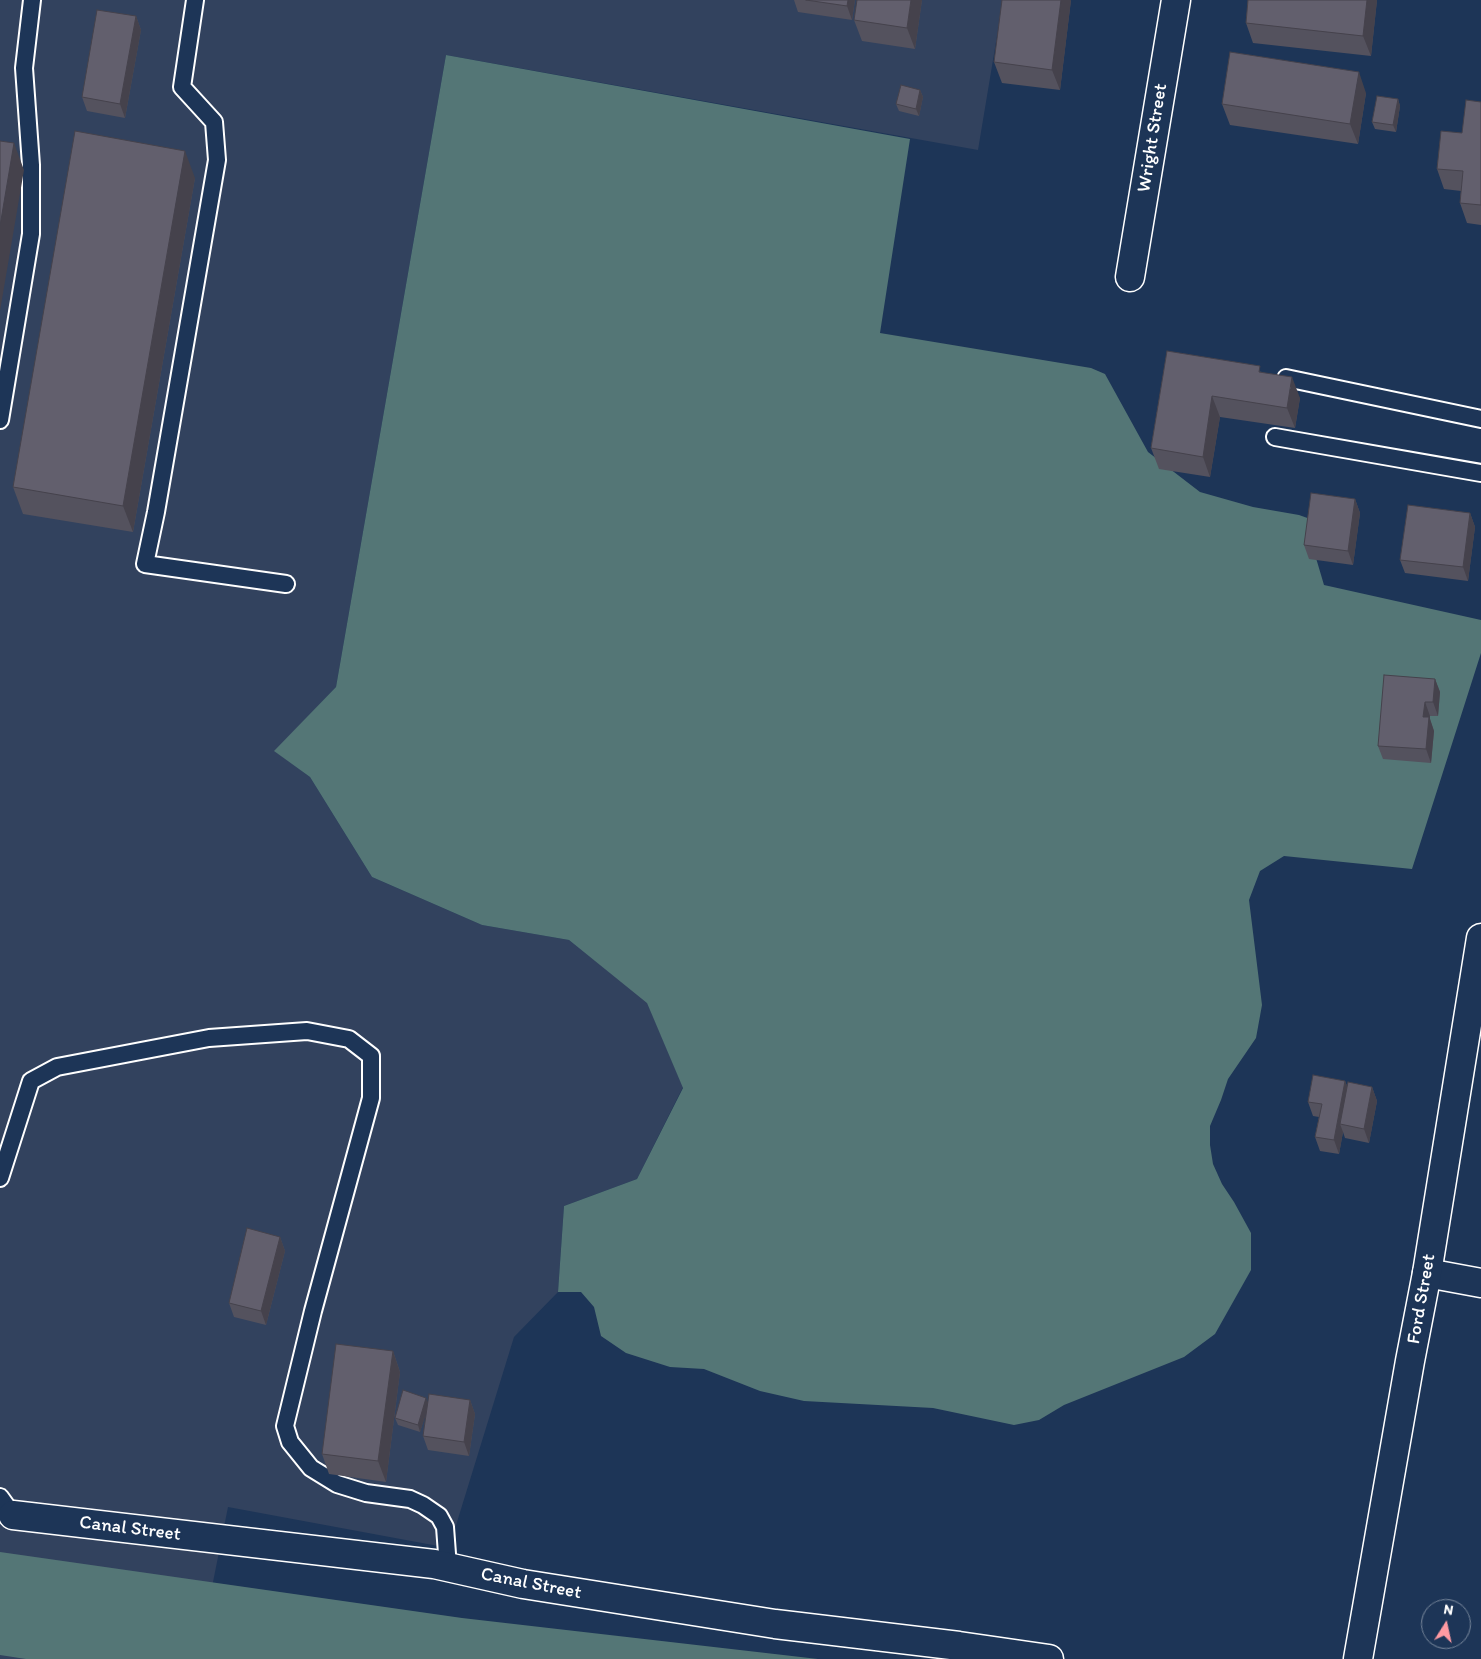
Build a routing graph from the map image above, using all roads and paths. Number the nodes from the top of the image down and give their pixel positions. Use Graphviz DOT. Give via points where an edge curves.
graph roads {
  1 [pos="32,0"];
  2 [pos="195,0"];
  3 [pos="1176,0"];
  4 [pos="1130,277"];
  5 [pos="1286,378"];
  6 [pos="1481,419"];
  7 [pos="0,420"];
  8 [pos="1275,437"];
  9 [pos="1481,473"];
  10 [pos="286,584"];
  11 [pos="1481,938"];
  12 [pos="0,1178"];
  13 [pos="1427,1273"];
  14 [pos="1481,1283"];
  15 [pos="6,1506"];
  16 [pos="448,1567"];
  17 [pos="1048,1659"];
  18 [pos="1358,1659"];
  1 -- 7 [label="lane" via="24,68 31,165 31,234"];
  2 -- 10 [label="lane" via="182,87 214,122 217,160 145,564"];
  3 -- 4 [label="street, Wright Street"];
  5 -- 6 [label="lane"];
  8 -- 9 [label="lane"];
  11 -- 13 [label="street, Ford Street"];
  12 -- 16 [label="lane" via="31,1081 57,1067 209,1038 307,1031 349,1039 371,1056 371,1098 285,1426 290,1442 312,1468 337,1484 366,1493 410,1499 439,1516 445,1526"];
  13 -- 14 [label="street"];
  13 -- 18 [label="street, Ford Street"];
  15 -- 16 [label="street, Canal Street"];
  16 -- 17 [label="street, Canal Street" via="523,1584 775,1624"];
}
